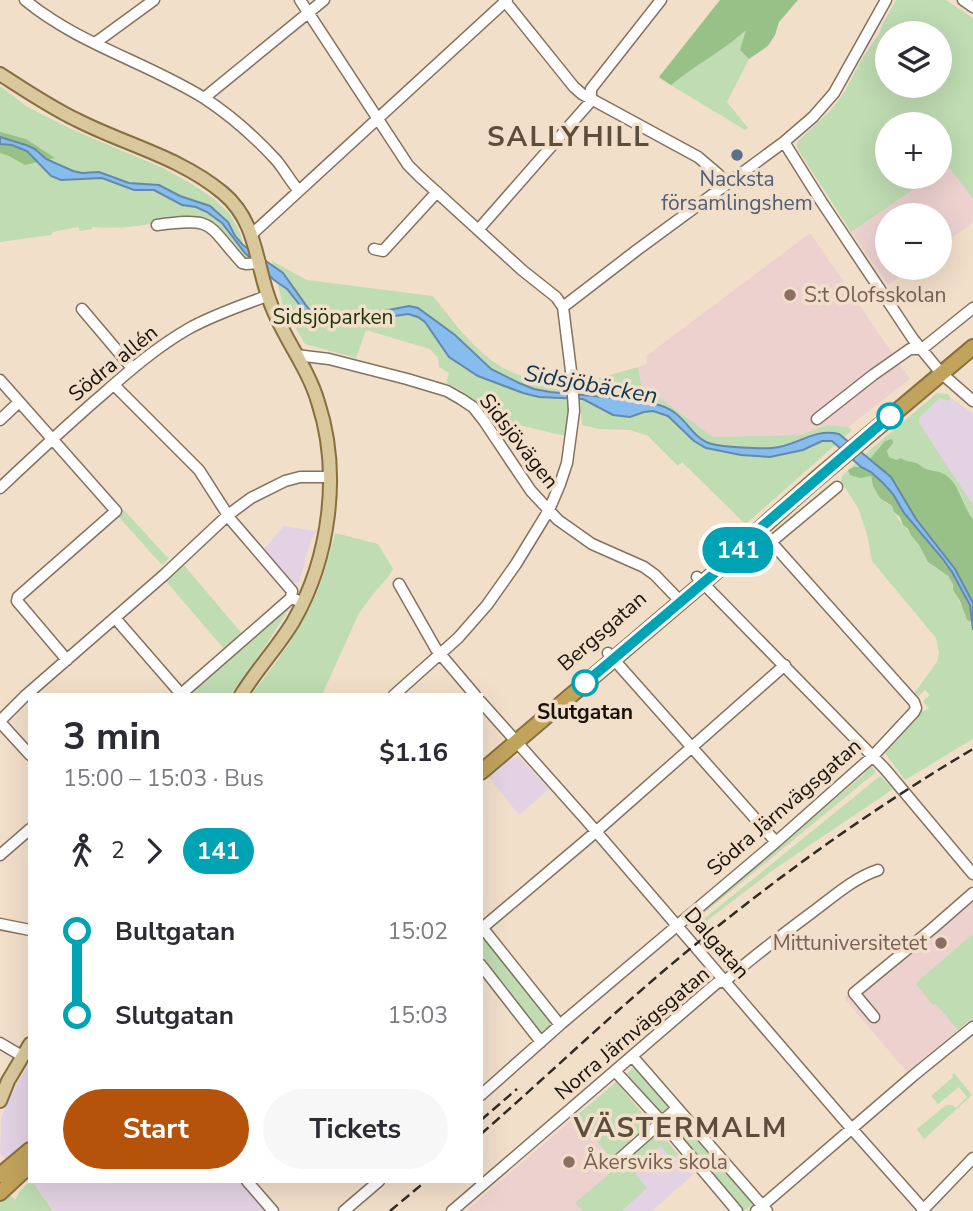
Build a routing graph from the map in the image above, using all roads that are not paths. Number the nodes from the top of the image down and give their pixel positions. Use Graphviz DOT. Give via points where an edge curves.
graph roads {
  1 [pos="25,0"];
  2 [pos="154,0"];
  3 [pos="300,0"];
  4 [pos="324,0"];
  5 [pos="661,0"];
  6 [pos="886,0"];
  7 [pos="963,0"];
  8 [pos="505,1"];
  9 [pos="973,7"];
  10 [pos="309,13"];
  11 [pos="96,43"];
  12 [pos="0,74"];
  13 [pos="204,98"];
  14 [pos="591,101"];
  15 [pos="378,119"];
  16 [pos="784,142"];
  17 [pos="726,184"];
  18 [pos="299,191"];
  19 [pos="437,192"];
  20 [pos="157,226"];
  21 [pos="478,230"];
  22 [pos="253,239"];
  23 [pos="373,249"];
  24 [pos="255,263"];
  25 [pos="266,290"];
  26 [pos="563,307"];
  27 [pos="973,308"];
  28 [pos="82,309"];
  29 [pos="973,347"];
  30 [pos="922,349"];
  31 [pos="296,355"];
  32 [pos="132,368"];
  33 [pos="941,373"];
  34 [pos="0,380"];
  35 [pos="114,385"];
  36 [pos="973,401"];
  37 [pos="19,402"];
  38 [pos="817,419"];
  39 [pos="0,420"];
  40 [pos="53,438"];
  41 [pos="329,477"];
  42 [pos="814,481"];
  43 [pos="836,487"];
  44 [pos="0,488"];
  45 [pos="825,497"];
  46 [pos="549,510"];
  47 [pos="228,515"];
  48 [pos="700,580"];
  49 [pos="399,584"];
  50 [pos="678,599"];
  51 [pos="297,600"];
  52 [pos="115,618"];
  53 [pos="441,654"];
  54 [pos="611,655"];
  55 [pos="67,660"];
  56 [pos="785,665"];
  57 [pos="31,693"];
  58 [pos="180,693"];
  59 [pos="182,693"];
  60 [pos="242,693"];
  61 [pos="396,693"];
  62 [pos="473,693"];
  63 [pos="28,696"];
  64 [pos="483,704"];
  65 [pos="0,721"];
  66 [pos="514,740"];
  67 [pos="692,746"];
  68 [pos="28,753"];
  69 [pos="873,756"];
  70 [pos="483,761"];
  71 [pos="483,770"];
  72 [pos="28,831"];
  73 [pos="596,831"];
  74 [pos="776,842"];
  75 [pos="0,855"];
  76 [pos="878,870"];
  77 [pos="973,874"];
  78 [pos="973,893"];
  79 [pos="0,924"];
  80 [pos="676,926"];
  81 [pos="483,927"];
  82 [pos="483,929"];
  83 [pos="28,930"];
  84 [pos="483,968"];
  85 [pos="724,981"];
  86 [pos="874,1017"];
  87 [pos="560,1025"];
  88 [pos="971,1032"];
  89 [pos="541,1042"];
  90 [pos="0,1043"];
  91 [pos="28,1047"];
  92 [pos="22,1056"];
  93 [pos="632,1056"];
  94 [pos="615,1071"];
  95 [pos="483,1093"];
  96 [pos="0,1101"];
  97 [pos="677,1109"];
  98 [pos="662,1122"];
  99 [pos="851,1129"];
  100 [pos="28,1151"];
  101 [pos="973,1158"];
  102 [pos="616,1162"];
  103 [pos="6,1163"];
  104 [pos="28,1166"];
  105 [pos="4,1178"];
  106 [pos="249,1183"];
  107 [pos="372,1183"];
  108 [pos="0,1193"];
  109 [pos="762,1209"];
  110 [pos="923,1210"];
  111 [pos="273,1211"];
  112 [pos="344,1211"];
  113 [pos="452,1211"];
  114 [pos="737,1211"];
  1 -- 11 [label="street"];
  2 -- 11 [label="street"];
  3 -- 10 [label="street"];
  4 -- 10 [label="street"];
  5 -- 14 [label="street" via="591,89"];
  6 -- 16 [label="street" via="834,93"];
  7 -- 9 [label="street"];
  8 -- 14 [label="street" via="574,88"];
  8 -- 15 [label="street"];
  10 -- 13 [label="street"];
  10 -- 15 [label="street"];
  11 -- 13 [label="street"];
  12 -- 22 [label="main road" via="78,121 164,157 207,182 237,206"];
  13 -- 18 [label="street" via="262,146"];
  14 -- 17 [label="street" via="698,157"];
  14 -- 21 [label="street"];
  15 -- 18 [label="street"];
  15 -- 19 [label="street" via="408,164"];
  16 -- 17 [label="street"];
  16 -- 30 [label="street"];
  17 -- 26 [label="street"];
  18 -- 22 [label="street"];
  19 -- 21 [label="street"];
  19 -- 23 [label="street" via="383,251"];
  20 -- 24 [label="street" via="207,224 242,262"];
  21 -- 26 [label="street"];
  22 -- 24 [label="main road"];
  24 -- 25 [label="main road"];
  25 -- 31 [label="main road"];
  25 -- 32 [label="street, Södra allén" via="188,329"];
  26 -- 46 [label="street" via="574,409 567,463"];
  27 -- 30 [label="street"];
  28 -- 32 [label="street"];
  29 -- 33 [label="highway, Bergsgatan"];
  30 -- 33 [label="street"];
  30 -- 38 [label="street" via="910,349"];
  31 -- 41 [label="main road" via="321,411"];
  31 -- 46 [label="street, Sidsjövägen" via="407,379 461,398 473,407"];
  32 -- 35 [label="street, Södra allén"];
  33 -- 36 [label="street"];
  33 -- 42 [label="highway, Bergsgatan"];
  34 -- 37 [label="street"];
  35 -- 40 [label="street, Södra allén"];
  35 -- 47 [label="street" via="199,470"];
  37 -- 39 [label="street"];
  37 -- 40 [label="street"];
  40 -- 44 [label="street, Södra allén"];
  40 -- 55 [label="street" via="116,510 18,597"];
  41 -- 47 [label="street" via="285,481"];
  41 -- 51 [label="main road" via="324,539 315,572"];
  42 -- 45 [label="street"];
  42 -- 48 [label="highway, Bergsgatan" via="723,555"];
  43 -- 45 [label="street"];
  45 -- 69 [label="street, Södra Järnvägsgatan" via="771,542 914,702 914,712"];
  46 -- 50 [label="street, Sidsjövägen" via="577,535 644,567"];
  46 -- 53 [label="street" via="500,588"];
  47 -- 51 [label="street"];
  47 -- 52 [label="street"];
  48 -- 50 [label="highway, Bergsgatan"];
  48 -- 56 [label="street"];
  49 -- 53 [label="street"];
  50 -- 54 [label="highway, Bergsgatan"];
  51 -- 59 [label="street"];
  51 -- 60 [label="main road" via="279,643"];
  52 -- 55 [label="street"];
  52 -- 58 [label="street"];
  53 -- 61 [label="street"];
  53 -- 62 [label="street"];
  54 -- 66 [label="highway, Bergsgatan"];
  54 -- 67 [label="street"];
  55 -- 57 [label="street"];
  56 -- 67 [label="street"];
  56 -- 69 [label="street"];
  63 -- 65 [label="street"];
  64 -- 66 [label="street, Dalgatan"];
  65 -- 68 [label="street"];
  66 -- 70 [label="highway, Bergsgatan"];
  66 -- 71 [label="highway, Bergsgatan"];
  66 -- 73 [label="street, Dalgatan"];
  67 -- 73 [label="street"];
  67 -- 74 [label="street"];
  69 -- 74 [label="street, Södra Järnvägsgatan"];
  69 -- 77 [label="street"];
  72 -- 75 [label="street"];
  73 -- 80 [label="street, Dalgatan"];
  73 -- 81 [label="street"];
  74 -- 80 [label="street, Södra Järnvägsgatan"];
  76 -- 85 [label="street, Norra Järnvägsgatan" via="846,887"];
  78 -- 86 [label="street" via="854,993"];
  79 -- 83 [label="street"];
  80 -- 85 [label="street, Dalgatan"];
  80 -- 87 [label="street, Södra Järnvägsgatan"];
  82 -- 87 [label="street"];
  84 -- 89 [label="street"];
  85 -- 93 [label="street, Norra Järnvägsgatan"];
  85 -- 99 [label="street, Dalgatan"];
  87 -- 89 [label="street, Södra Järnvägsgatan"];
  88 -- 99 [label="street"];
  89 -- 95 [label="street, Södra Järnvägsgatan"];
  90 -- 92 [label="street"];
  91 -- 92 [label="main road"];
  92 -- 96 [label="main road"];
  93 -- 94 [label="street, Norra Järnvägsgatan"];
  93 -- 97 [label="street"];
  94 -- 98 [label="street"];
  94 -- 113 [label="street, Norra Järnvägsgatan"];
  97 -- 98 [label="street"];
  97 -- 109 [label="street"];
  98 -- 102 [label="street"];
  98 -- 114 [label="street"];
  99 -- 109 [label="street"];
  99 -- 110 [label="street, Dalgatan"];
  100 -- 103 [label="highway"];
  101 -- 110 [label="street"];
  103 -- 105 [label="highway"];
  104 -- 105 [label="highway"];
  105 -- 108 [label="highway"];
  106 -- 111 [label="street"];
  107 -- 112 [label="street"];
}
